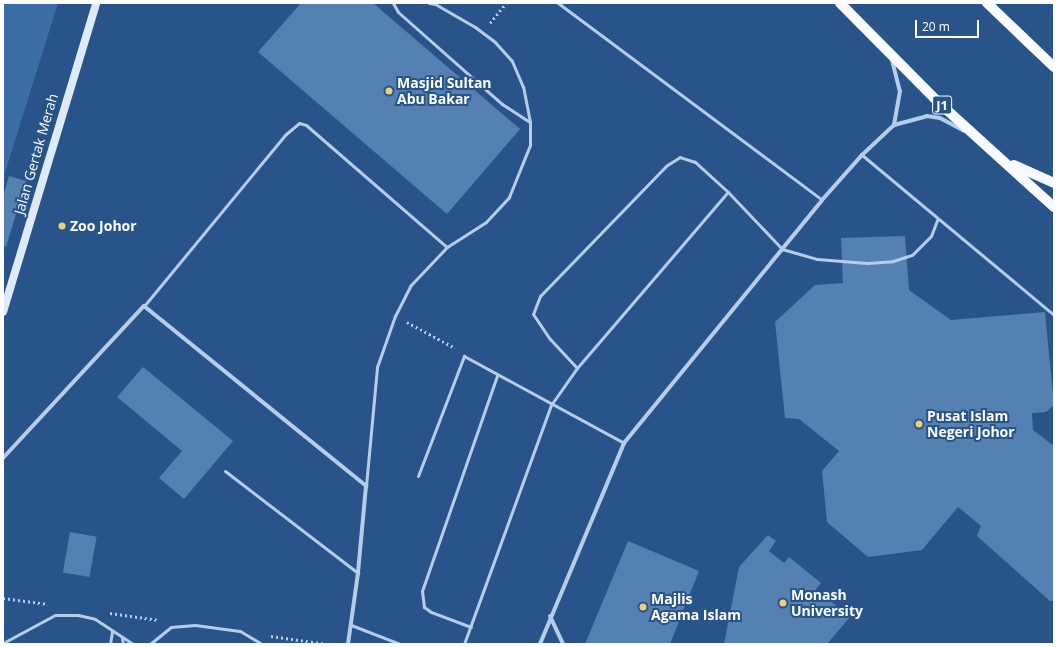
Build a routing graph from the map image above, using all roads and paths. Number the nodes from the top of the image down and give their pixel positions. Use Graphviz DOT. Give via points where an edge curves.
graph roads {
  1 [pos="96,3"];
  2 [pos="393,3"];
  3 [pos="429,3"];
  4 [pos="506,3"];
  5 [pos="558,3"];
  6 [pos="840,3"];
  7 [pos="987,3"];
  8 [pos="483,33"];
  9 [pos="889,52"];
  10 [pos="1054,67"];
  11 [pos="530,122"];
  12 [pos="894,126"];
  13 [pos="862,155"];
  14 [pos="997,155"];
  15 [pos="1054,183"];
  16 [pos="728,192"];
  17 [pos="822,200"];
  18 [pos="1054,206"];
  19 [pos="937,220"];
  20 [pos="447,247"];
  21 [pos="782,249"];
  22 [pos="5,297"];
  23 [pos="144,306"];
  24 [pos="3,312"];
  25 [pos="1054,315"];
  26 [pos="395,316"];
  27 [pos="457,349"];
  28 [pos="577,368"];
  29 [pos="497,376"];
  30 [pos="551,405"];
  31 [pos="624,443"];
  32 [pos="3,458"];
  33 [pos="225,470"];
  34 [pos="418,476"];
  35 [pos="366,486"];
  36 [pos="358,573"];
  37 [pos="550,616"];
  38 [pos="351,625"];
  39 [pos="471,627"];
  40 [pos="112,631"];
  41 [pos="122,638"];
  42 [pos="3,643"];
  43 [pos="110,644"];
  44 [pos="123,644"];
  45 [pos="133,644"];
  46 [pos="150,644"];
  47 [pos="262,644"];
  48 [pos="348,644"];
  49 [pos="400,644"];
  50 [pos="464,644"];
  51 [pos="540,644"];
  52 [pos="563,644"];
  1 -- 22 [label="main road, Jalan Gertak Merah"];
  2 -- 11 [label="lane" via="398,12 502,104"];
  3 -- 8 [label="lane" via="435,4"];
  4 -- 8 [label="path"];
  5 -- 17 [label="lane"];
  6 -- 9 [label="main road, J1"];
  7 -- 10 [label="main road"];
  8 -- 11 [label="lane" via="512,61 523,87"];
  9 -- 12 [label="street" via="900,91"];
  9 -- 14 [label="main road, J1"];
  11 -- 20 [label="lane" via="530,145 509,197 486,222"];
  12 -- 13 [label="street"];
  12 -- 14 [label="street" via="927,116 940,118 955,125"];
  13 -- 17 [label="street"];
  13 -- 19 [label="lane"];
  14 -- 15 [label="main road" via="1030,174"];
  14 -- 18 [label="main road, J1"];
  16 -- 21 [label="lane"];
  16 -- 28 [label="lane"];
  16 -- 28 [label="lane" via="695,162 680,157 667,165 540,296 533,314 550,339"];
  17 -- 21 [label="street"];
  19 -- 21 [label="lane" via="931,236 919,250 893,261 835,261 806,257"];
  19 -- 25 [label="lane"];
  20 -- 23 [label="lane" via="306,125 299,123 286,134"];
  20 -- 26 [label="lane" via="410,286"];
  21 -- 31 [label="street"];
  22 -- 24 [label="main road, Jalan Gertak Merah"];
  23 -- 32 [label="street"];
  23 -- 35 [label="street"];
  26 -- 27 [label="path"];
  26 -- 35 [label="lane" via="377,367"];
  28 -- 30 [label="lane"];
  29 -- 30 [label="lane"];
  29 -- 34 [label="lane" via="464,356"];
  29 -- 39 [label="lane" via="422,592 424,607"];
  30 -- 31 [label="lane"];
  30 -- 39 [label="lane"];
  31 -- 37 [label="street"];
  33 -- 36 [label="lane"];
  35 -- 36 [label="street"];
  36 -- 38 [label="street"];
  37 -- 51 [label="street"];
  37 -- 52 [label="street"];
  38 -- 48 [label="street"];
  38 -- 49 [label="lane"];
  39 -- 50 [label="lane"];
  40 -- 41 [label="lane"];
  40 -- 42 [label="lane" via="94,619 78,615 55,615"];
  40 -- 43 [label="lane"];
  41 -- 44 [label="lane"];
  41 -- 45 [label="lane"];
  46 -- 47 [label="lane" via="171,627 195,625 240,631"];
}
